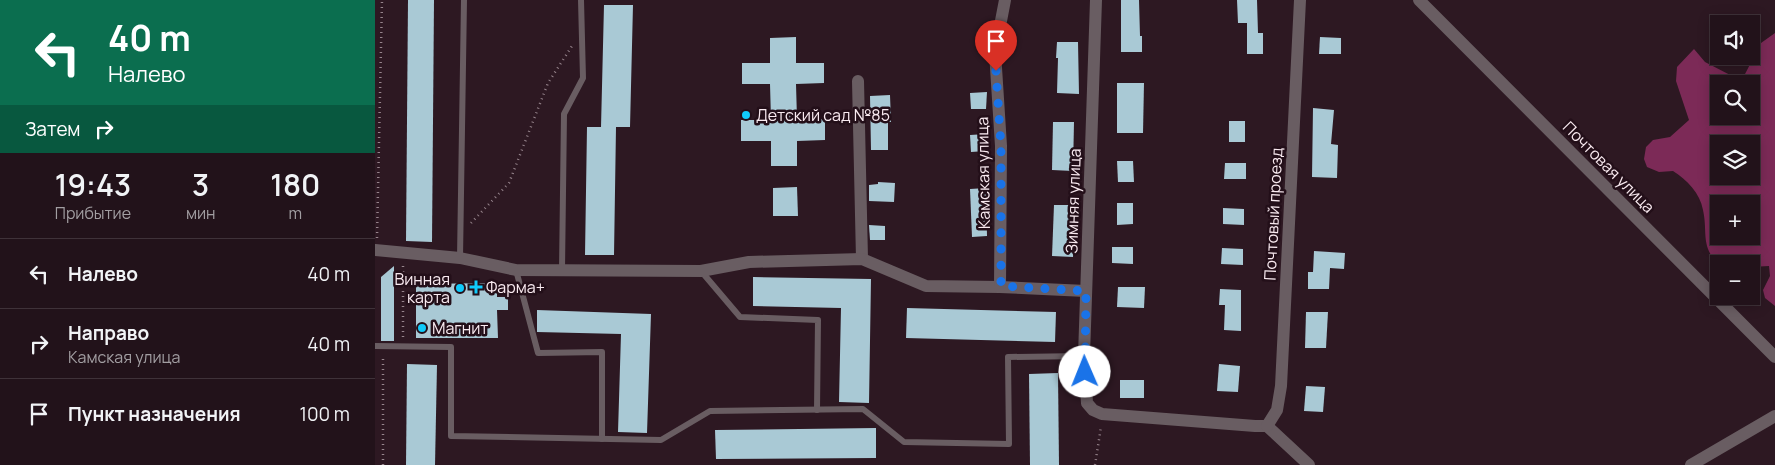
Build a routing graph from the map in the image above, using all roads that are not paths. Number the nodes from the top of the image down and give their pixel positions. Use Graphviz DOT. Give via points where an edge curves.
graph roads {
  1 [pos="464,0"];
  2 [pos="581,0"];
  3 [pos="1005,0"];
  4 [pos="1096,0"];
  5 [pos="1300,0"];
  6 [pos="1419,0"];
  7 [pos="858,81"];
  8 [pos="376,250"];
  9 [pos="460,258"];
  10 [pos="863,259"];
  11 [pos="516,270"];
  12 [pos="562,270"];
  13 [pos="701,271"];
  14 [pos="1001,286"];
  15 [pos="1086,291"];
  16 [pos="375,346"];
  17 [pos="1084,356"];
  18 [pos="1775,356"];
  19 [pos="817,410"];
  20 [pos="1775,416"];
  21 [pos="1267,426"];
  22 [pos="602,439"];
  23 [pos="1309,465"];
  24 [pos="1691,465"];
  1 -- 9 [label="lane"];
  2 -- 12 [label="lane" via="583,78 564,114"];
  3 -- 14 [label="street, Камская улица" via="995,52 1001,146"];
  4 -- 15 [label="street, Зимняя улица"];
  5 -- 21 [label="street, Почтовый проезд" via="1281,386 1277,410"];
  6 -- 18 [label="street, Почтовая улица"];
  7 -- 10 [label="street"];
  8 -- 9 [label="street"];
  9 -- 11 [label="street"];
  10 -- 13 [label="street" via="749,262"];
  10 -- 14 [label="street" via="926,286"];
  11 -- 12 [label="street"];
  11 -- 22 [label="lane" via="538,352 602,352"];
  12 -- 13 [label="street"];
  13 -- 19 [label="lane" via="740,317 818,320"];
  14 -- 15 [label="street"];
  15 -- 17 [label="street, Зимняя улица"];
  16 -- 22 [label="lane" via="451,347 451,436"];
  17 -- 19 [label="lane" via="1008,357 1009,444 904,442 863,409"];
  17 -- 21 [label="street, Зимняя улица" via="1087,403 1102,414"];
  19 -- 22 [label="lane" via="711,411 661,440"];
  20 -- 24 [label="street"];
  21 -- 23 [label="street"];
}
